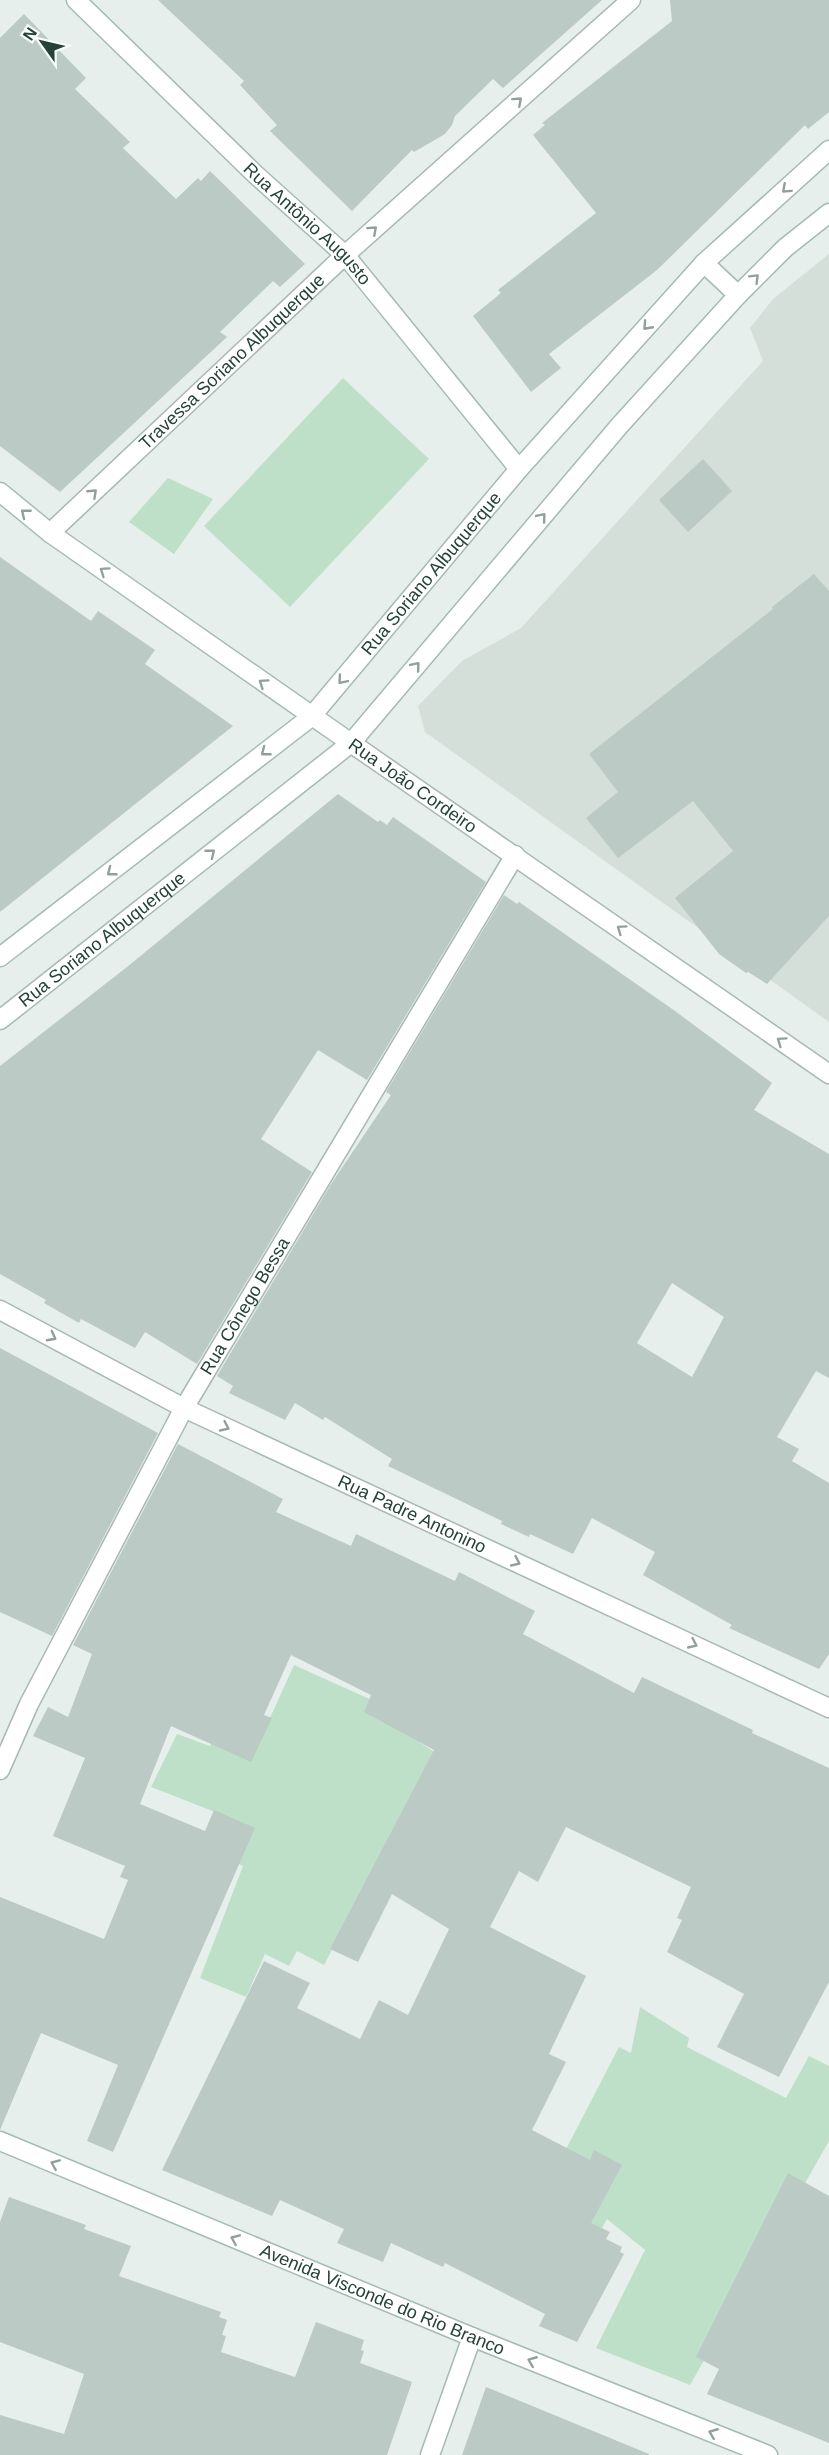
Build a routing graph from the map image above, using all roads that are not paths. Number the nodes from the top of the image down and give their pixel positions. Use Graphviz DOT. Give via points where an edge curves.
graph roads {
  1 [pos="77,0"];
  2 [pos="631,0"];
  3 [pos="829,150"];
  4 [pos="829,213"];
  5 [pos="345,255"];
  6 [pos="704,263"];
  7 [pos="738,295"];
  8 [pos="519,469"];
  9 [pos="0,492"];
  10 [pos="50,533"];
  11 [pos="311,717"];
  12 [pos="351,743"];
  13 [pos="515,855"];
  14 [pos="0,957"];
  15 [pos="0,1020"];
  16 [pos="829,1074"];
  17 [pos="0,1310"];
  18 [pos="184,1408"];
  19 [pos="829,1708"];
  20 [pos="0,1770"];
  21 [pos="0,2141"];
  22 [pos="472,2337"];
  23 [pos="430,2455"];
  24 [pos="768,2455"];
  1 -- 5 [label="street, Rua Antônio Augusto" via="256,175"];
  5 -- 2 [label="street, Travessa Soriano Albuquerque, one-way"];
  3 -- 6 [label="street, Rua Soriano Albuquerque, one-way"];
  7 -- 4 [label="street, Rua Soriano Albuquerque, one-way" via="785,248"];
  5 -- 8 [label="street, Rua Antônio Augusto"];
  10 -- 5 [label="street, Travessa Soriano Albuquerque, one-way"];
  6 -- 7 [label="street"];
  6 -- 8 [label="street, Rua Soriano Albuquerque, one-way"];
  12 -- 7 [label="street, Rua Soriano Albuquerque, one-way" via="620,425"];
  8 -- 11 [label="street, Rua Soriano Albuquerque, one-way"];
  10 -- 9 [label="street, Rua João Cordeiro, one-way"];
  11 -- 10 [label="street, Rua João Cordeiro, one-way"];
  11 -- 12 [label="street, Rua João Cordeiro"];
  11 -- 14 [label="street, Rua Soriano Albuquerque, one-way"];
  12 -- 13 [label="street, Rua João Cordeiro"];
  15 -- 12 [label="street, Rua Soriano Albuquerque, one-way"];
  16 -- 13 [label="street, Rua João Cordeiro, one-way"];
  13 -- 18 [label="street, Rua Cônego Bessa"];
  17 -- 18 [label="street, Rua Padre Antonino, one-way"];
  18 -- 19 [label="street, Rua Padre Antonino, one-way"];
  18 -- 20 [label="street, Rua Cônego Bessa" via="29,1704"];
  22 -- 21 [label="street, Avenida Visconde do Rio Branco, one-way"];
  22 -- 23 [label="street"];
  24 -- 22 [label="street, Avenida Visconde do Rio Branco, one-way"];
}
